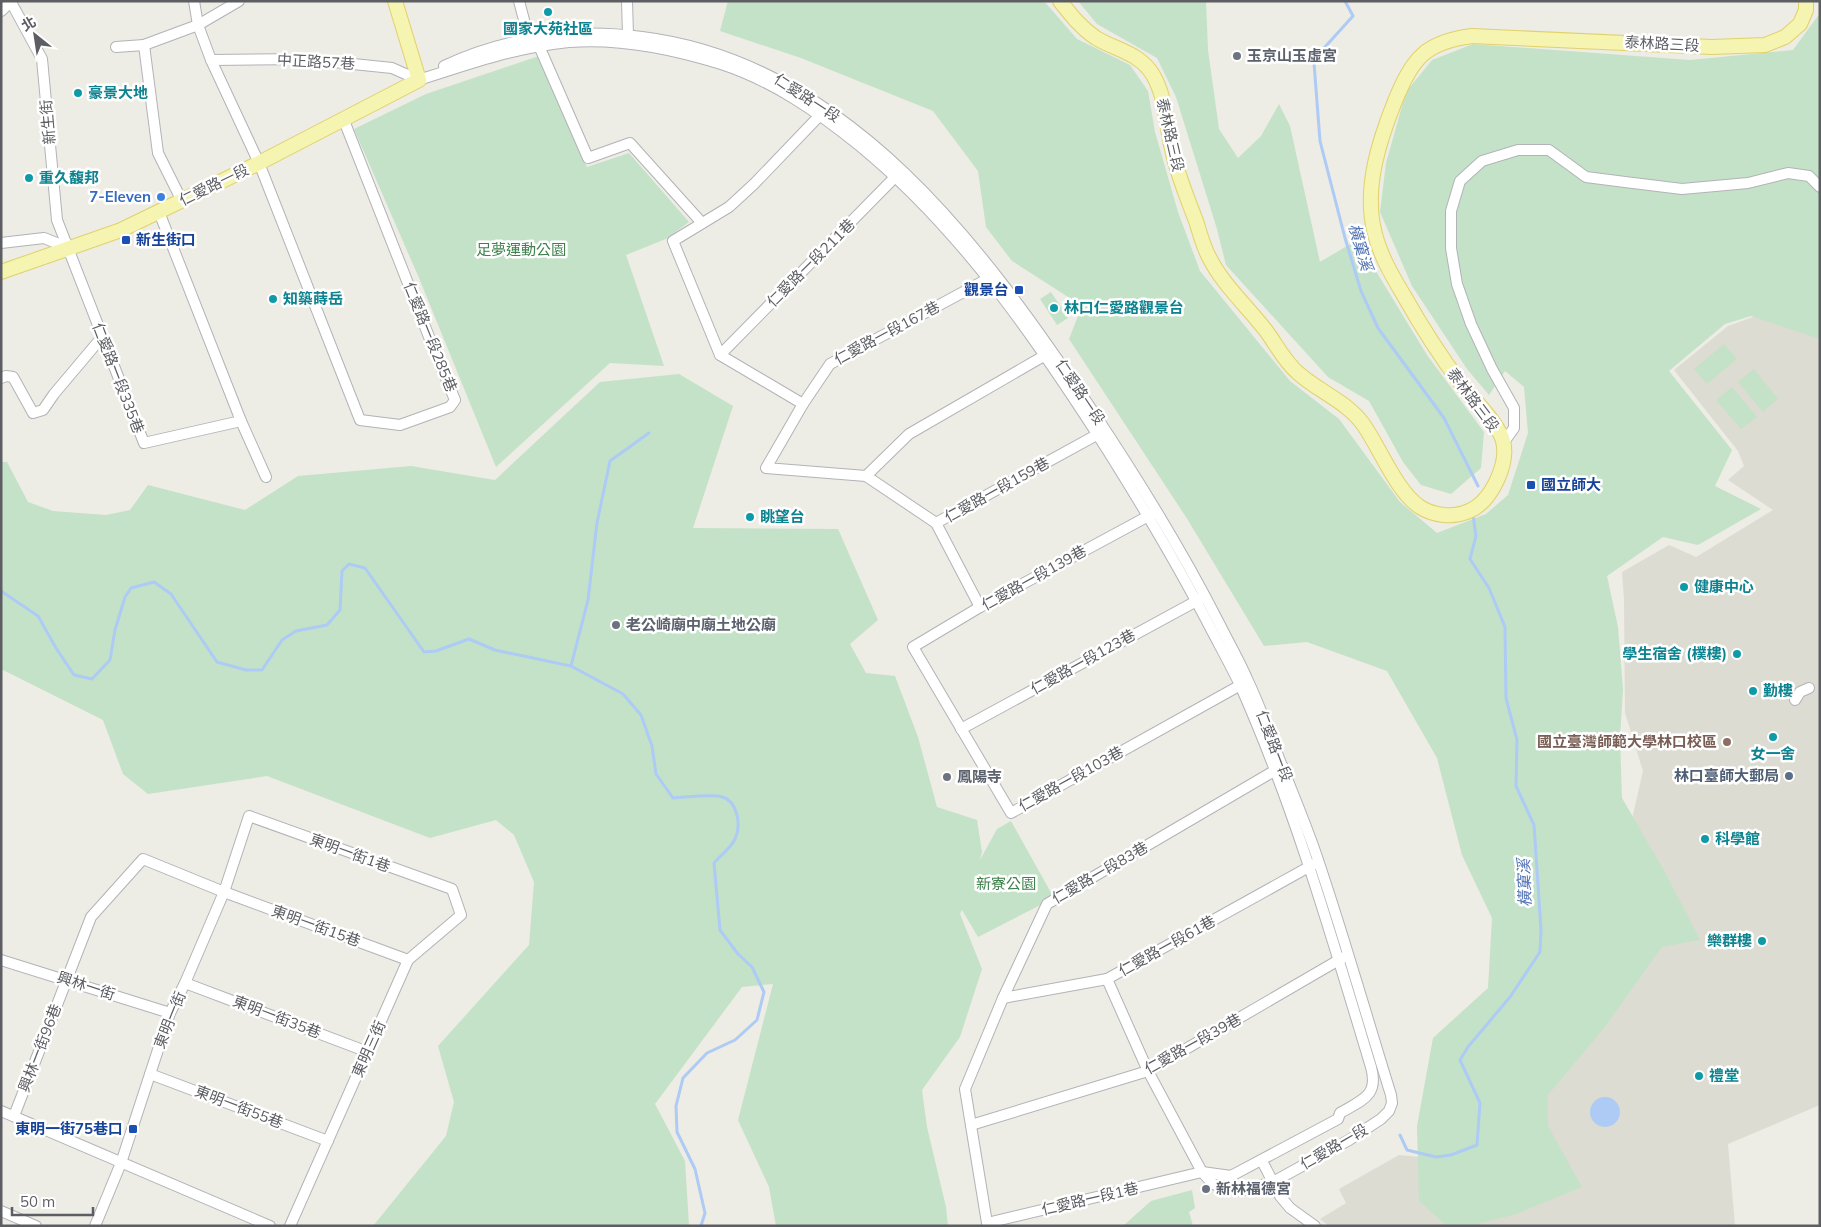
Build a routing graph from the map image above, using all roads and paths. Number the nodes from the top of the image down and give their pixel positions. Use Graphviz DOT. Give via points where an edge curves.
graph roads {
  1 [pos="194,1"];
  2 [pos="240,1"];
  3 [pos="395,1"];
  4 [pos="519,1"];
  5 [pos="627,1"];
  6 [pos="1060,1"];
  7 [pos="1806,1"];
  8 [pos="12,2"];
  9 [pos="1,11"];
  10 [pos="198,25"];
  11 [pos="628,35"];
  12 [pos="529,39"];
  13 [pos="144,44"];
  14 [pos="539,46"];
  15 [pos="116,47"];
  16 [pos="211,60"];
  17 [pos="419,80"];
  18 [pos="823,111"];
  19 [pos="344,118"];
  20 [pos="259,164"];
  21 [pos="899,174"];
  22 [pos="1820,187"];
  23 [pos="182,202"];
  24 [pos="159,212"];
  25 [pos="702,223"];
  26 [pos="1,243"];
  27 [pos="69,248"];
  28 [pos="1,272"];
  29 [pos="992,277"];
  30 [pos="102,337"];
  31 [pos="1049,353"];
  32 [pos="720,355"];
  33 [pos="1,378"];
  34 [pos="803,404"];
  35 [pos="241,421"];
  36 [pos="1101,432"];
  37 [pos="1504,442"];
  38 [pos="866,476"];
  39 [pos="266,477"];
  40 [pos="1153,514"];
  41 [pos="936,523"];
  42 [pos="1201,598"];
  43 [pos="980,608"];
  44 [pos="913,647"];
  45 [pos="1244,683"];
  46 [pos="1809,688"];
  47 [pos="1795,700"];
  48 [pos="961,729"];
  49 [pos="1278,769"];
  50 [pos="249,816"];
  51 [pos="1315,864"];
  52 [pos="452,890"];
  53 [pos="224,892"];
  54 [pos="1343,957"];
  55 [pos="1,960"];
  56 [pos="408,960"];
  57 [pos="1107,979"];
  58 [pos="67,980"];
  59 [pos="185,983"];
  60 [pos="1003,998"];
  61 [pos="170,1013"];
  62 [pos="368,1052"];
  63 [pos="1148,1071"];
  64 [pos="150,1074"];
  65 [pos="1,1111"];
  66 [pos="14,1116"];
  67 [pos="971,1126"];
  68 [pos="328,1141"];
  69 [pos="1262,1162"];
  70 [pos="121,1163"];
  71 [pos="1202,1172"];
  72 [pos="1273,1182"];
  73 [pos="1,1211"];
  74 [pos="36,1226"];
  75 [pos="95,1226"];
  76 [pos="270,1226"];
  77 [pos="290,1226"];
  78 [pos="1315,1226"];
  1 -- 10 [label="street"];
  2 -- 10 [label="street"];
  3 -- 17 [label="main road"];
  4 -- 12 [label="street"];
  5 -- 11 [label="street"];
  6 -- 37 [label="main road, 泰林路三段" via="1084,30 1141,60 1152,73 1164,104 1175,162 1214,268 1295,371 1354,412 1410,499 1436,514 1470,511 1487,498 1497,482"];
  7 -- 37 [label="main road, 泰林路三段" via="1800,24 1785,37 1765,46 1712,47 1472,36 1451,38 1433,46 1416,60 1393,108 1373,172 1370,192 1374,232 1397,285 1430,340"];
  8 -- 9 [label="street"];
  8 -- 27 [label="street, 新生街" via="42,59 57,220"];
  10 -- 13 [label="street"];
  10 -- 16 [label="street"];
  11 -- 12 [label="street, 仁愛路一段" via="562,33"];
  11 -- 18 [label="street, 仁愛路一段" via="696,47 735,59 799,90"];
  12 -- 14 [label="street"];
  12 -- 17 [label="street, 仁愛路一段" via="472,54"];
  13 -- 15 [label="street"];
  13 -- 23 [label="street" via="158,154"];
  14 -- 17 [label="street, 仁愛路一段"];
  14 -- 18 [label="street, 仁愛路一段" via="571,42 612,43 688,55 752,76"];
  14 -- 25 [label="street" via="588,158 630,143"];
  16 -- 17 [label="street, 中正路57巷" via="305,59 392,68"];
  16 -- 20 [label="street"];
  17 -- 19 [label="main road, 仁愛路一段"];
  18 -- 21 [label="street, 仁愛路一段"];
  18 -- 25 [label="street" via="754,184 729,207"];
  19 -- 20 [label="main road, 仁愛路一段"];
  19 -- 20 [label="street, 仁愛路一段285巷" via="455,400 450,407 400,425 360,420"];
  20 -- 23 [label="main road, 仁愛路一段"];
  21 -- 29 [label="street, 仁愛路一段" via="942,212"];
  21 -- 32 [label="street, 仁愛路一段211巷"];
  22 -- 37 [label="street" via="1809,176 1788,173 1748,183 1682,188 1586,177 1549,150 1518,150 1482,161 1460,181 1451,211 1451,248 1457,284 1471,324 1514,408 1514,428"];
  23 -- 24 [label="main road, 仁愛路一段"];
  24 -- 27 [label="main road, 仁愛路一段" via="121,230"];
  24 -- 35 [label="street"];
  25 -- 32 [label="street" via="673,241"];
  26 -- 27 [label="street" via="44,238"];
  27 -- 28 [label="main road, 仁愛路一段"];
  27 -- 30 [label="street, 仁愛路一段335巷"];
  29 -- 31 [label="street, 仁愛路一段"];
  29 -- 34 [label="street, 仁愛路一段167巷" via="830,364"];
  30 -- 33 [label="street" via="43,410 33,413 13,377"];
  30 -- 35 [label="street, 仁愛路一段335巷" via="144,443"];
  31 -- 36 [label="street, 仁愛路一段"];
  31 -- 38 [label="street" via="909,434"];
  32 -- 34 [label="street"];
  34 -- 38 [label="street, 仁愛路一段167巷" via="766,468"];
  35 -- 39 [label="street"];
  36 -- 40 [label="street, 仁愛路一段"];
  36 -- 41 [label="street, 仁愛路一段159巷"];
  38 -- 41 [label="street, 仁愛路一段159巷"];
  40 -- 42 [label="street, 仁愛路一段"];
  40 -- 43 [label="street, 仁愛路一段139巷"];
  41 -- 43 [label="street"];
  42 -- 45 [label="street, 仁愛路一段"];
  42 -- 48 [label="street, 仁愛路一段123巷"];
  43 -- 44 [label="street, 仁愛路一段139巷"];
  44 -- 48 [label="street, 仁愛路一段103巷"];
  45 -- 48 [label="street, 仁愛路一段103巷" via="1011,813"];
  45 -- 49 [label="street, 仁愛路一段"];
  46 -- 47 [label="street" via="1800,692"];
  49 -- 51 [label="street, 仁愛路一段"];
  49 -- 60 [label="street, 仁愛路一段83巷" via="1047,904"];
  50 -- 52 [label="street, 東明一街1巷"];
  50 -- 53 [label="street, 東明一街"];
  51 -- 54 [label="street, 仁愛路一段"];
  51 -- 57 [label="street, 仁愛路一段61巷"];
  52 -- 56 [label="street, 東明三街" via="461,915"];
  53 -- 56 [label="street, 東明一街15巷"];
  53 -- 58 [label="street, 東明一街15巷" via="143,859 91,917"];
  53 -- 59 [label="street, 東明一街"];
  54 -- 63 [label="street, 仁愛路一段39巷"];
  54 -- 69 [label="street, 仁愛路一段" via="1373,1073 1372,1090 1363,1100 1340,1113 1338,1119"];
  54 -- 72 [label="street, 仁愛路一段" via="1392,1103 1381,1119"];
  55 -- 58 [label="street, 興林一街"];
  56 -- 62 [label="street, 東明三街"];
  57 -- 60 [label="street, 仁愛路一段61巷"];
  57 -- 63 [label="street"];
  58 -- 61 [label="street, 興林一街"];
  58 -- 66 [label="street, 興林一街96巷"];
  59 -- 61 [label="street, 東明一街"];
  59 -- 62 [label="street, 東明一街35巷"];
  60 -- 67 [label="street, 仁愛路一段83巷" via="965,1089"];
  61 -- 64 [label="street, 東明一街"];
  62 -- 68 [label="street, 東明三街"];
  63 -- 67 [label="street, 仁愛路一段39巷"];
  63 -- 71 [label="street"];
  64 -- 68 [label="street, 東明一街55巷"];
  64 -- 70 [label="street, 東明一街"];
  65 -- 66 [label="street"];
  66 -- 70 [label="street"];
  67 -- 71 [label="street, 仁愛路一段1巷" via="987,1222"];
  68 -- 77 [label="street, 東明三街"];
  69 -- 71 [label="street, 仁愛路一段" via="1231,1176"];
  69 -- 72 [label="street"];
  70 -- 75 [label="street, 東明一街"];
  70 -- 76 [label="street"];
  71 -- 72 [label="street, 仁愛路一段" via="1213,1184 1228,1190 1242,1191"];
  72 -- 78 [label="street" via="1290,1208"];
  73 -- 74 [label="street"];
}
